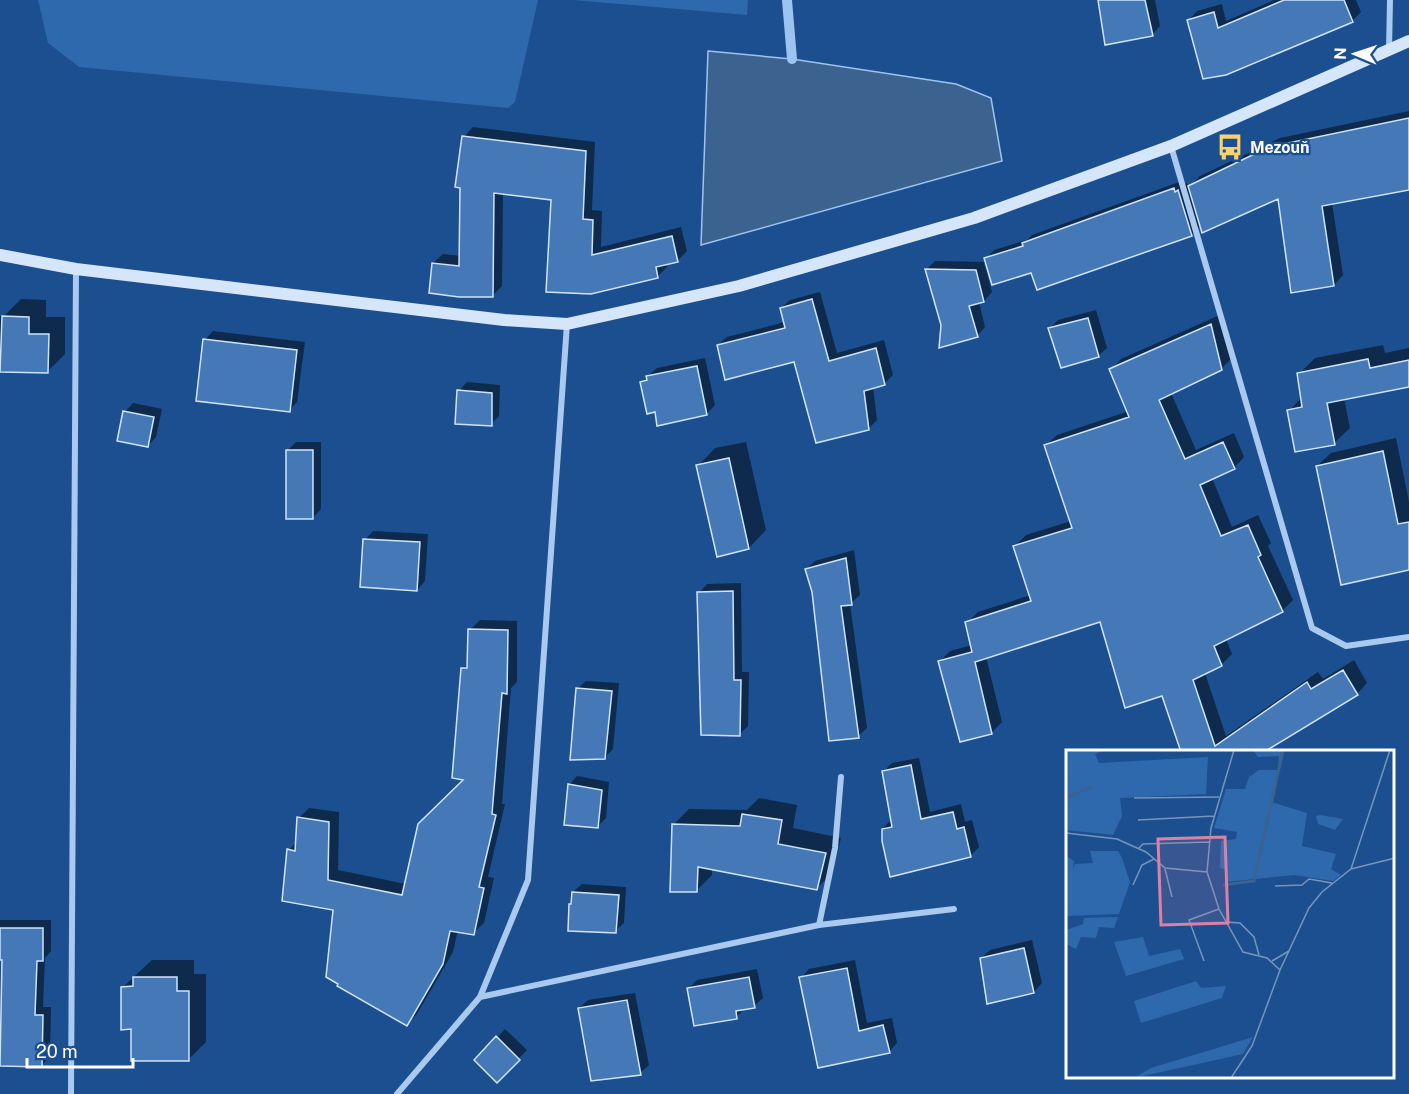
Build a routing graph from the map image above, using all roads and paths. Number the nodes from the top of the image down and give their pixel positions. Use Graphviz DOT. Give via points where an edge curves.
graph roads {
  1 [pos="1390,0"];
  2 [pos="1409,41"];
  3 [pos="1389,50"];
  4 [pos="1171,146"];
  5 [pos="0,255"];
  6 [pos="76,269"];
  7 [pos="567,324"];
  8 [pos="1409,637"];
  9 [pos="841,777"];
  10 [pos="954,909"];
  11 [pos="819,925"];
  12 [pos="480,997"];
  13 [pos="71,1094"];
  14 [pos="397,1094"];
  1 -- 3 [label="street"];
  2 -- 3 [label="street"];
  3 -- 4 [label="street"];
  4 -- 7 [label="street" via="974,218 739,286"];
  4 -- 8 [label="street" via="1312,628 1346,646"];
  5 -- 6 [label="street"];
  6 -- 7 [label="street" via="504,320"];
  6 -- 13 [label="street"];
  7 -- 12 [label="street" via="528,880"];
  9 -- 11 [label="street" via="835,848"];
  10 -- 11 [label="street"];
  11 -- 12 [label="street"];
  12 -- 14 [label="street"];
}
